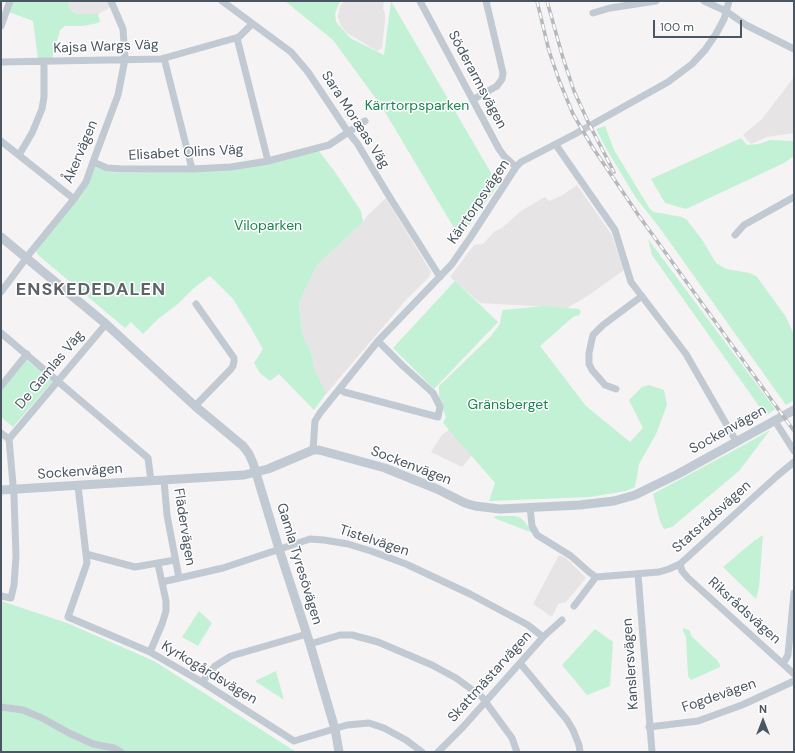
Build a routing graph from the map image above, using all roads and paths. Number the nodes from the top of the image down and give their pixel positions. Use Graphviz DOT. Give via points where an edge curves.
graph roads {
  1 [pos="10,1"];
  2 [pos="112,1"];
  3 [pos="222,1"];
  4 [pos="420,1"];
  5 [pos="486,1"];
  6 [pos="656,1"];
  7 [pos="704,1"];
  8 [pos="729,1"];
  9 [pos="726,11"];
  10 [pos="593,12"];
  11 [pos="252,24"];
  12 [pos="1,26"];
  13 [pos="237,38"];
  14 [pos="794,49"];
  15 [pos="164,58"];
  16 [pos="125,59"];
  17 [pos="1,62"];
  18 [pos="44,62"];
  19 [pos="474,99"];
  20 [pos="366,121"];
  21 [pos="348,132"];
  22 [pos="1,141"];
  23 [pos="556,145"];
  24 [pos="19,155"];
  25 [pos="268,161"];
  26 [pos="93,162"];
  27 [pos="516,167"];
  28 [pos="192,169"];
  29 [pos="794,197"];
  30 [pos="74,199"];
  31 [pos="735,235"];
  32 [pos="1,238"];
  33 [pos="26,258"];
  34 [pos="440,277"];
  35 [pos="1,292"];
  36 [pos="642,296"];
  37 [pos="196,304"];
  38 [pos="106,324"];
  39 [pos="1,333"];
  40 [pos="378,341"];
  41 [pos="27,354"];
  42 [pos="58,381"];
  43 [pos="1,386"];
  44 [pos="339,389"];
  45 [pos="616,389"];
  46 [pos="196,406"];
  47 [pos="794,410"];
  48 [pos="775,420"];
  49 [pos="1,433"];
  50 [pos="9,439"];
  51 [pos="736,441"];
  52 [pos="313,450"];
  53 [pos="794,451"];
  54 [pos="794,462"];
  55 [pos="257,473"];
  56 [pos="164,480"];
  57 [pos="151,481"];
  58 [pos="78,486"];
  59 [pos="1,490"];
  60 [pos="13,490"];
  61 [pos="530,507"];
  62 [pos="279,549"];
  63 [pos="86,554"];
  64 [pos="175,560"];
  65 [pos="158,564"];
  66 [pos="680,564"];
  67 [pos="638,574"];
  68 [pos="596,577"];
  69 [pos="179,578"];
  70 [pos="162,582"];
  71 [pos="794,593"];
  72 [pos="1,596"];
  73 [pos="574,606"];
  74 [pos="562,620"];
  75 [pos="306,634"];
  76 [pos="543,637"];
  77 [pos="310,644"];
  78 [pos="150,652"];
  79 [pos="520,663"];
  80 [pos="783,664"];
  81 [pos="794,674"];
  82 [pos="794,681"];
  83 [pos="202,682"];
  84 [pos="486,702"];
  85 [pos="1,707"];
  86 [pos="650,727"];
  87 [pos="335,728"];
  88 [pos="121,752"];
  89 [pos="339,752"];
  90 [pos="422,752"];
  91 [pos="438,752"];
  92 [pos="517,752"];
  93 [pos="580,752"];
  94 [pos="652,752"];
  1 -- 12 [label="street"];
  2 -- 16 [label="street, Åkervägen" via="123,29"];
  3 -- 11 [label="street, Sara Moræas Väg"];
  4 -- 19 [label="street, Söderarmsvägen"];
  5 -- 19 [label="street" via="503,75 497,86"];
  6 -- 10 [label="street"];
  7 -- 9 [label="street"];
  8 -- 9 [label="street, Kärrtorpsvägen"];
  9 -- 14 [label="street" via="746,25"];
  9 -- 23 [label="street, Kärrtorpsvägen" via="716,34 692,64 668,82"];
  11 -- 13 [label="street, Kajsa Wargs Väg"];
  11 -- 21 [label="street, Sara Moræas Väg" via="291,52 308,72"];
  13 -- 15 [label="street, Kajsa Wargs Väg"];
  13 -- 25 [label="street"];
  15 -- 16 [label="street, Kajsa Wargs Väg"];
  15 -- 28 [label="street"];
  16 -- 18 [label="street, Kajsa Wargs Väg"];
  16 -- 26 [label="street, Åkervägen" via="118,95"];
  17 -- 18 [label="street, Kajsa Wargs Väg"];
  18 -- 24 [label="street" via="42,109"];
  19 -- 27 [label="street, Söderarmsvägen" via="504,156"];
  20 -- 21 [label="street, Elisabet Olins Väg"];
  21 -- 25 [label="street, Elisabet Olins Väg" via="329,145"];
  21 -- 34 [label="street, Sara Moræas Väg"];
  22 -- 24 [label="street"];
  23 -- 27 [label="street, Kärrtorpsvägen"];
  23 -- 36 [label="street" via="615,230 631,282"];
  24 -- 30 [label="street"];
  25 -- 28 [label="street, Elisabet Olins Väg"];
  26 -- 28 [label="street, Elisabet Olins Väg" via="106,168 122,170"];
  26 -- 30 [label="street, Åkervägen" via="86,182"];
  27 -- 34 [label="street, Kärrtorpsvägen" via="470,238"];
  29 -- 31 [label="street" via="744,225"];
  30 -- 33 [label="street, Åkervägen"];
  32 -- 33 [label="street, Gamla Tyresövägen"];
  33 -- 35 [label="street, Åkervägen"];
  33 -- 38 [label="street, Gamla Tyresövägen"];
  34 -- 40 [label="street, Kärrtorpsvägen"];
  36 -- 45 [label="street" via="593,335 588,353 592,370 605,385"];
  36 -- 51 [label="street" via="686,354"];
  37 -- 46 [label="street" via="234,358 231,369"];
  38 -- 42 [label="street, De Gamlas Väg"];
  38 -- 46 [label="street, Gamla Tyresövägen"];
  39 -- 41 [label="street"];
  40 -- 44 [label="street, Kärrtorpsvägen"];
  40 -- 44 [label="street" via="433,393 440,407 438,417"];
  41 -- 42 [label="street"];
  41 -- 43 [label="street"];
  42 -- 50 [label="street, De Gamlas Väg"];
  42 -- 57 [label="street" via="148,458"];
  44 -- 52 [label="street, Kärrtorpsvägen" via="315,421"];
  46 -- 55 [label="street, Gamla Tyresövägen" via="243,446"];
  47 -- 48 [label="street, Sockenvägen"];
  48 -- 51 [label="street, Sockenvägen"];
  48 -- 53 [label="street"];
  49 -- 50 [label="street"];
  50 -- 60 [label="street"];
  51 -- 61 [label="street, Sockenvägen" via="678,474 625,498"];
  52 -- 55 [label="street, Sockenvägen"];
  52 -- 61 [label="street, Sockenvägen" via="385,468 475,506 500,509"];
  54 -- 66 [label="street, Statsrådsvägen"];
  55 -- 56 [label="street, Sockenvägen"];
  55 -- 62 [label="street, Gamla Tyresövägen"];
  56 -- 57 [label="street, Sockenvägen"];
  56 -- 64 [label="street, Flädervägen"];
  57 -- 58 [label="street, Sockenvägen"];
  58 -- 60 [label="street, Sockenvägen"];
  58 -- 63 [label="street"];
  59 -- 60 [label="street, Sockenvägen"];
  60 -- 72 [label="street" via="16,556 14,585 11,598"];
  61 -- 68 [label="street" via="532,526 537,536 571,556"];
  62 -- 69 [label="street, Tistelvägen" via="223,568"];
  62 -- 75 [label="street, Gamla Tyresövägen"];
  62 -- 76 [label="street, Tistelvägen" via="310,539 348,544 371,551 406,564 470,594 528,625"];
  63 -- 65 [label="street" via="135,568"];
  63 -- 78 [label="street, Kyrkogårdsvägen" via="87,563 68,617"];
  64 -- 65 [label="street"];
  64 -- 69 [label="street, Flädervägen"];
  65 -- 70 [label="street"];
  66 -- 67 [label="street, Statsrådsvägen" via="659,572"];
  66 -- 80 [label="street, Riksrådsvägen" via="688,578"];
  67 -- 68 [label="street, Statsrådsvägen"];
  67 -- 86 [label="street, Kanslersvägen"];
  68 -- 73 [label="street"];
  69 -- 70 [label="street, Tistelvägen"];
  70 -- 78 [label="street" via="166,611"];
  71 -- 80 [label="street" via="788,655"];
  74 -- 76 [label="street, Skattmästarvägen"];
  75 -- 77 [label="street, Gamla Tyresövägen"];
  75 -- 83 [label="street" via="231,656 215,666"];
  76 -- 79 [label="street, Skattmästarvägen"];
  77 -- 84 [label="street" via="340,634 378,642 432,664 456,678"];
  77 -- 87 [label="street, Gamla Tyresövägen"];
  78 -- 83 [label="street, Kyrkogårdsvägen"];
  79 -- 84 [label="street, Skattmästarvägen"];
  79 -- 93 [label="street" via="567,720 579,744"];
  80 -- 81 [label="street, Riksrådsvägen"];
  82 -- 86 [label="street, Fogdevägen" via="742,705 698,720"];
  83 -- 87 [label="street, Kyrkogårdsvägen" via="294,741"];
  84 -- 91 [label="street, Skattmästarvägen"];
  84 -- 92 [label="street" via="512,738"];
  85 -- 88 [label="street" via="23,710 69,734"];
  86 -- 94 [label="street, Kanslersvägen"];
  87 -- 89 [label="street, Gamla Tyresövägen"];
  87 -- 90 [label="street" via="354,723 369,723 406,740"];
}
